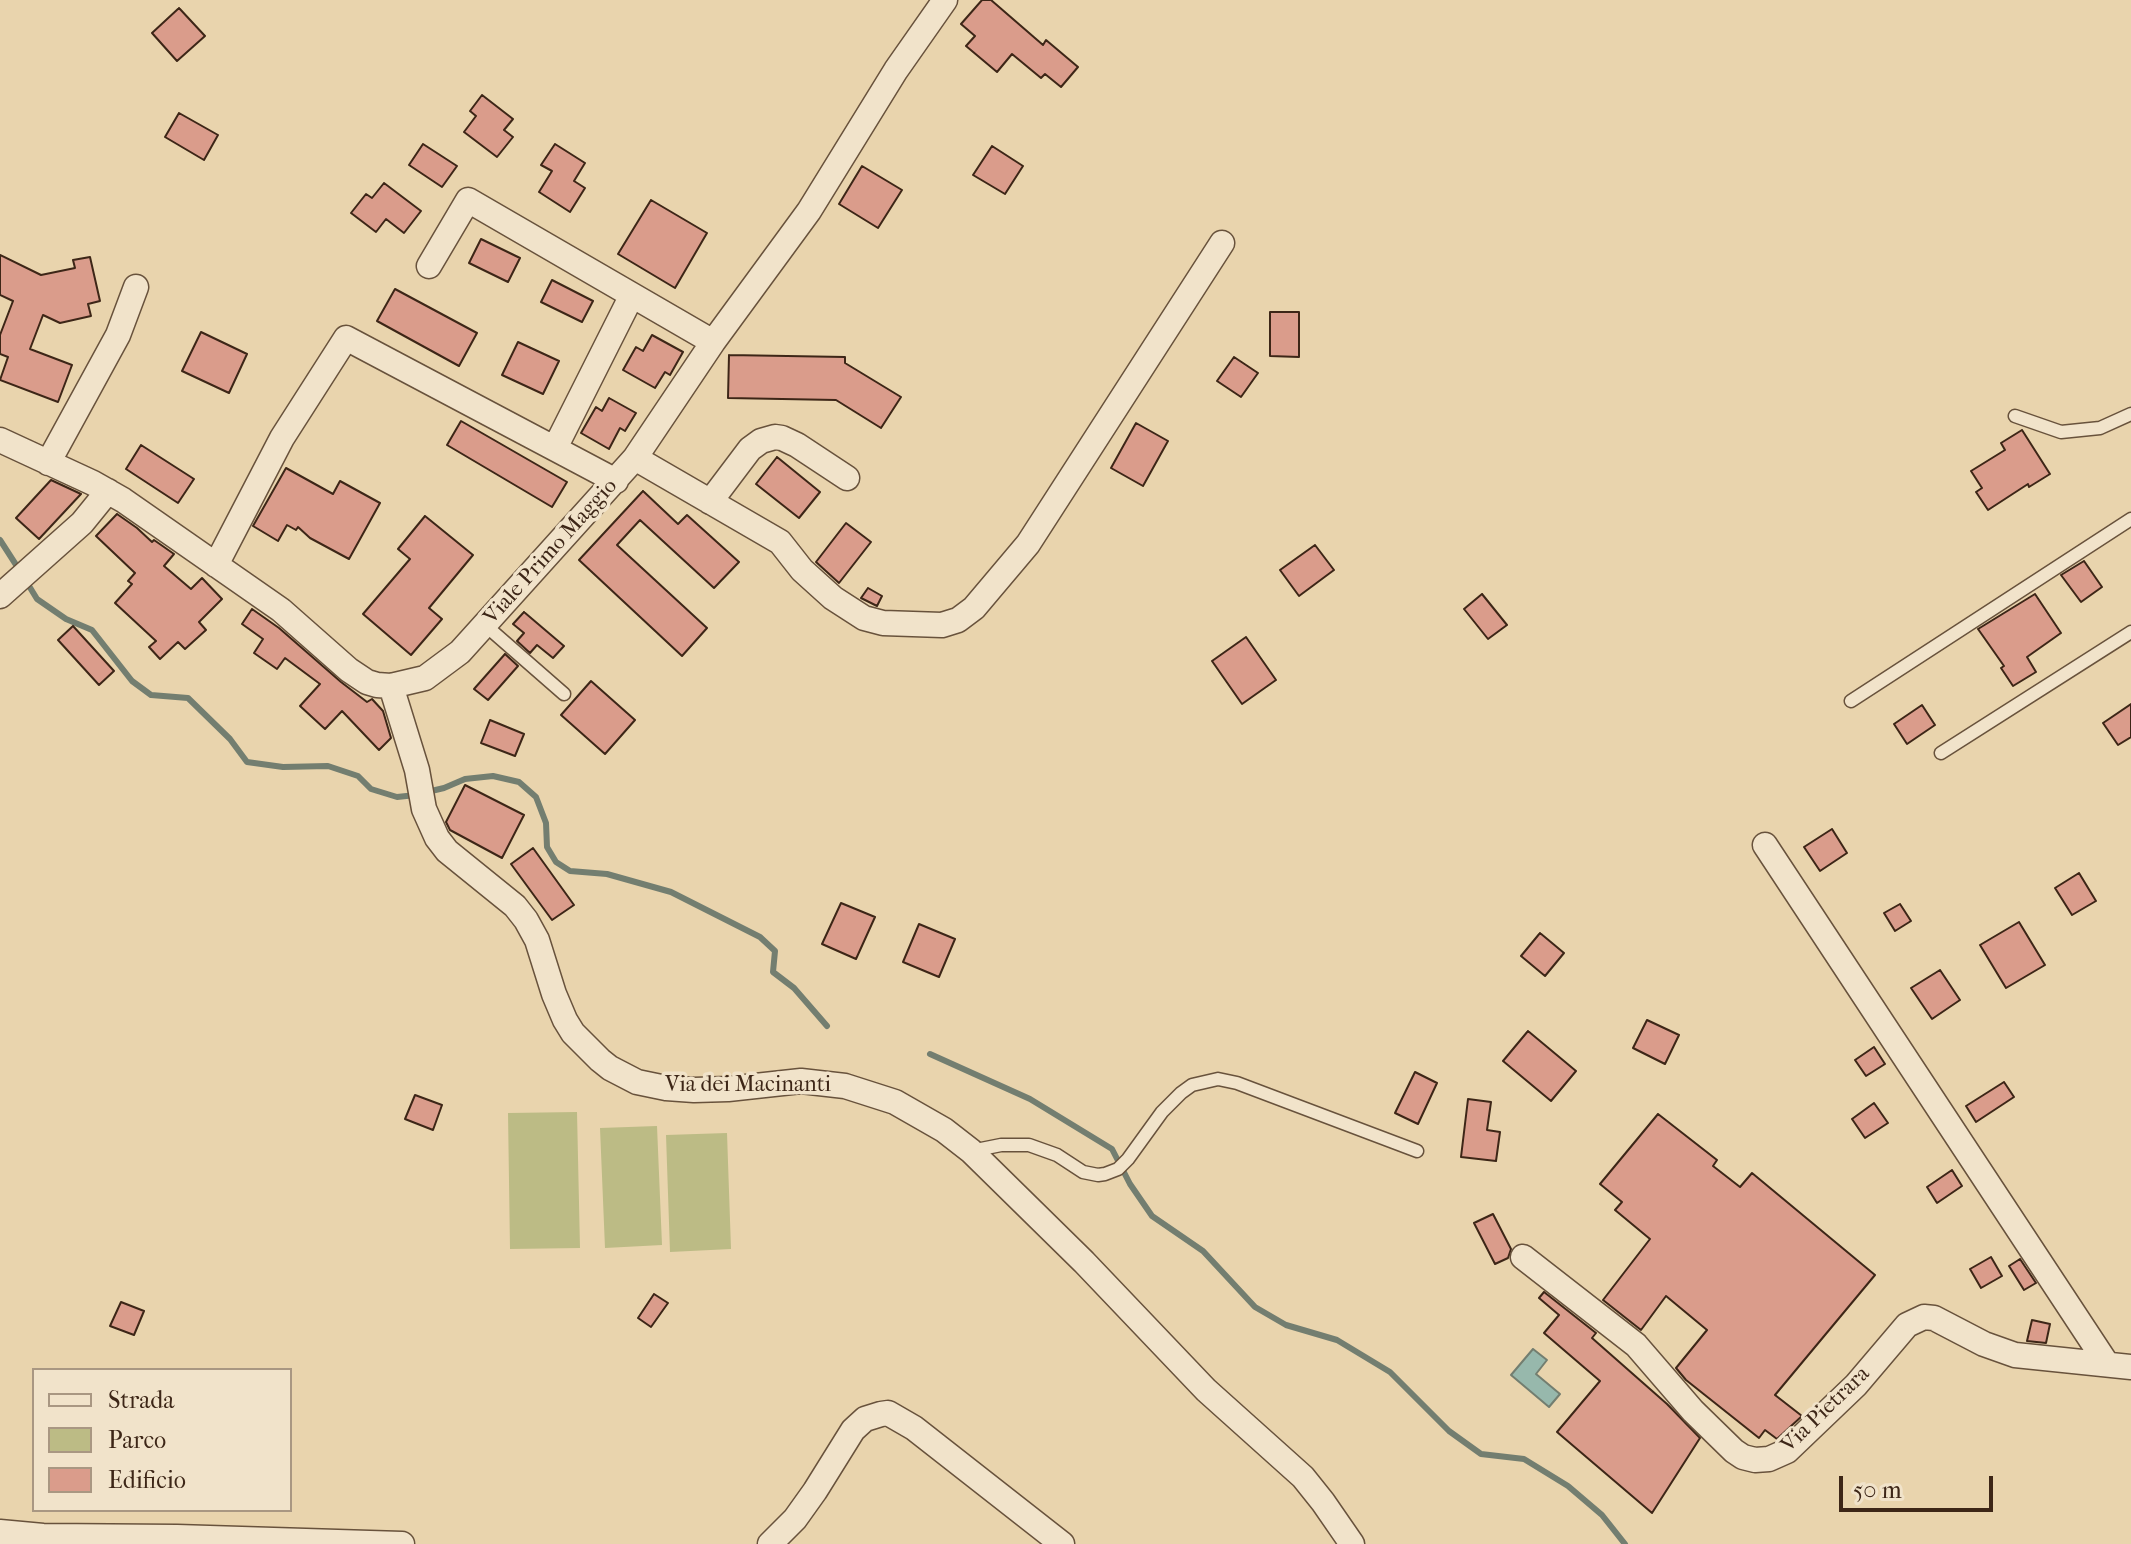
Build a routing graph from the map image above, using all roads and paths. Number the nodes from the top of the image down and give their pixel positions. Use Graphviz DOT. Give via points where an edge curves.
graph roads {
  1 [pos="945,0"];
  2 [pos="1222,243"];
  3 [pos="429,266"];
  4 [pos="136,287"];
  5 [pos="632,295"];
  6 [pos="713,342"];
  7 [pos="2131,414"];
  8 [pos="2015,416"];
  9 [pos="0,440"];
  10 [pos="555,448"];
  11 [pos="635,458"];
  12 [pos="48,463"];
  13 [pos="847,478"];
  14 [pos="616,481"];
  15 [pos="108,491"];
  16 [pos="710,502"];
  17 [pos="2131,519"];
  18 [pos="216,565"];
  19 [pos="14,583"];
  20 [pos="485,625"];
  21 [pos="2131,632"];
  22 [pos="391,686"];
  23 [pos="564,694"];
  24 [pos="1851,701"];
  25 [pos="1941,753"];
  26 [pos="1765,845"];
  27 [pos="971,1151"];
  28 [pos="1417,1151"];
  29 [pos="1523,1257"];
  30 [pos="2119,1366"];
  31 [pos="0,1532"];
  32 [pos="402,1544"];
  33 [pos="770,1544"];
  34 [pos="1062,1544"];
  35 [pos="1352,1544"];
  1 -- 6 [label="street, Viale Primo Maggio" via="809,211"];
  2 -- 16 [label="street" via="1028,544 958,620 942,625 864,618 802,570 780,542"];
  3 -- 5 [label="street" via="468,200"];
  4 -- 12 [label="street" via="118,335"];
  5 -- 6 [label="street"];
  5 -- 10 [label="street"];
  6 -- 11 [label="street, Viale Primo Maggio"];
  7 -- 8 [label="lane" via="2100,428 2061,432"];
  9 -- 12 [label="street"];
  10 -- 14 [label="street"];
  10 -- 18 [label="street" via="346,338 282,438"];
  11 -- 14 [label="street, Viale Primo Maggio"];
  11 -- 16 [label="street"];
  12 -- 15 [label="street"];
  13 -- 16 [label="street" via="775,437 750,449"];
  14 -- 20 [label="street, Viale Primo Maggio"];
  15 -- 18 [label="street"];
  15 -- 19 [label="street" via="82,523"];
  17 -- 24 [label="lane"];
  18 -- 22 [label="street" via="281,610 359,677"];
  20 -- 22 [label="street, Viale Primo Maggio" via="434,673"];
  20 -- 23 [label="lane"];
  21 -- 25 [label="lane"];
  22 -- 27 [label="street, Via dei Macinanti" via="428,821 447,851 526,920 565,1020 610,1068 637,1082 682,1090 801,1081 845,1086 919,1114"];
  26 -- 30 [label="street"];
  27 -- 28 [label="lane" via="1020,1144 1049,1151 1089,1174 1105,1174 1128,1159 1181,1093 1218,1079"];
  27 -- 35 [label="street, Via dei Macinanti" via="1206,1390 1303,1477"];
  29 -- 30 [label="street, Via Pietrara" via="1636,1345 1734,1451 1755,1460 1787,1451 1856,1385 1907,1325 1920,1318 1934,1318 2015,1355"];
  31 -- 32 [label="street"];
  33 -- 34 [label="street" via="795,1519 853,1430 865,1419 888,1413"];
}
